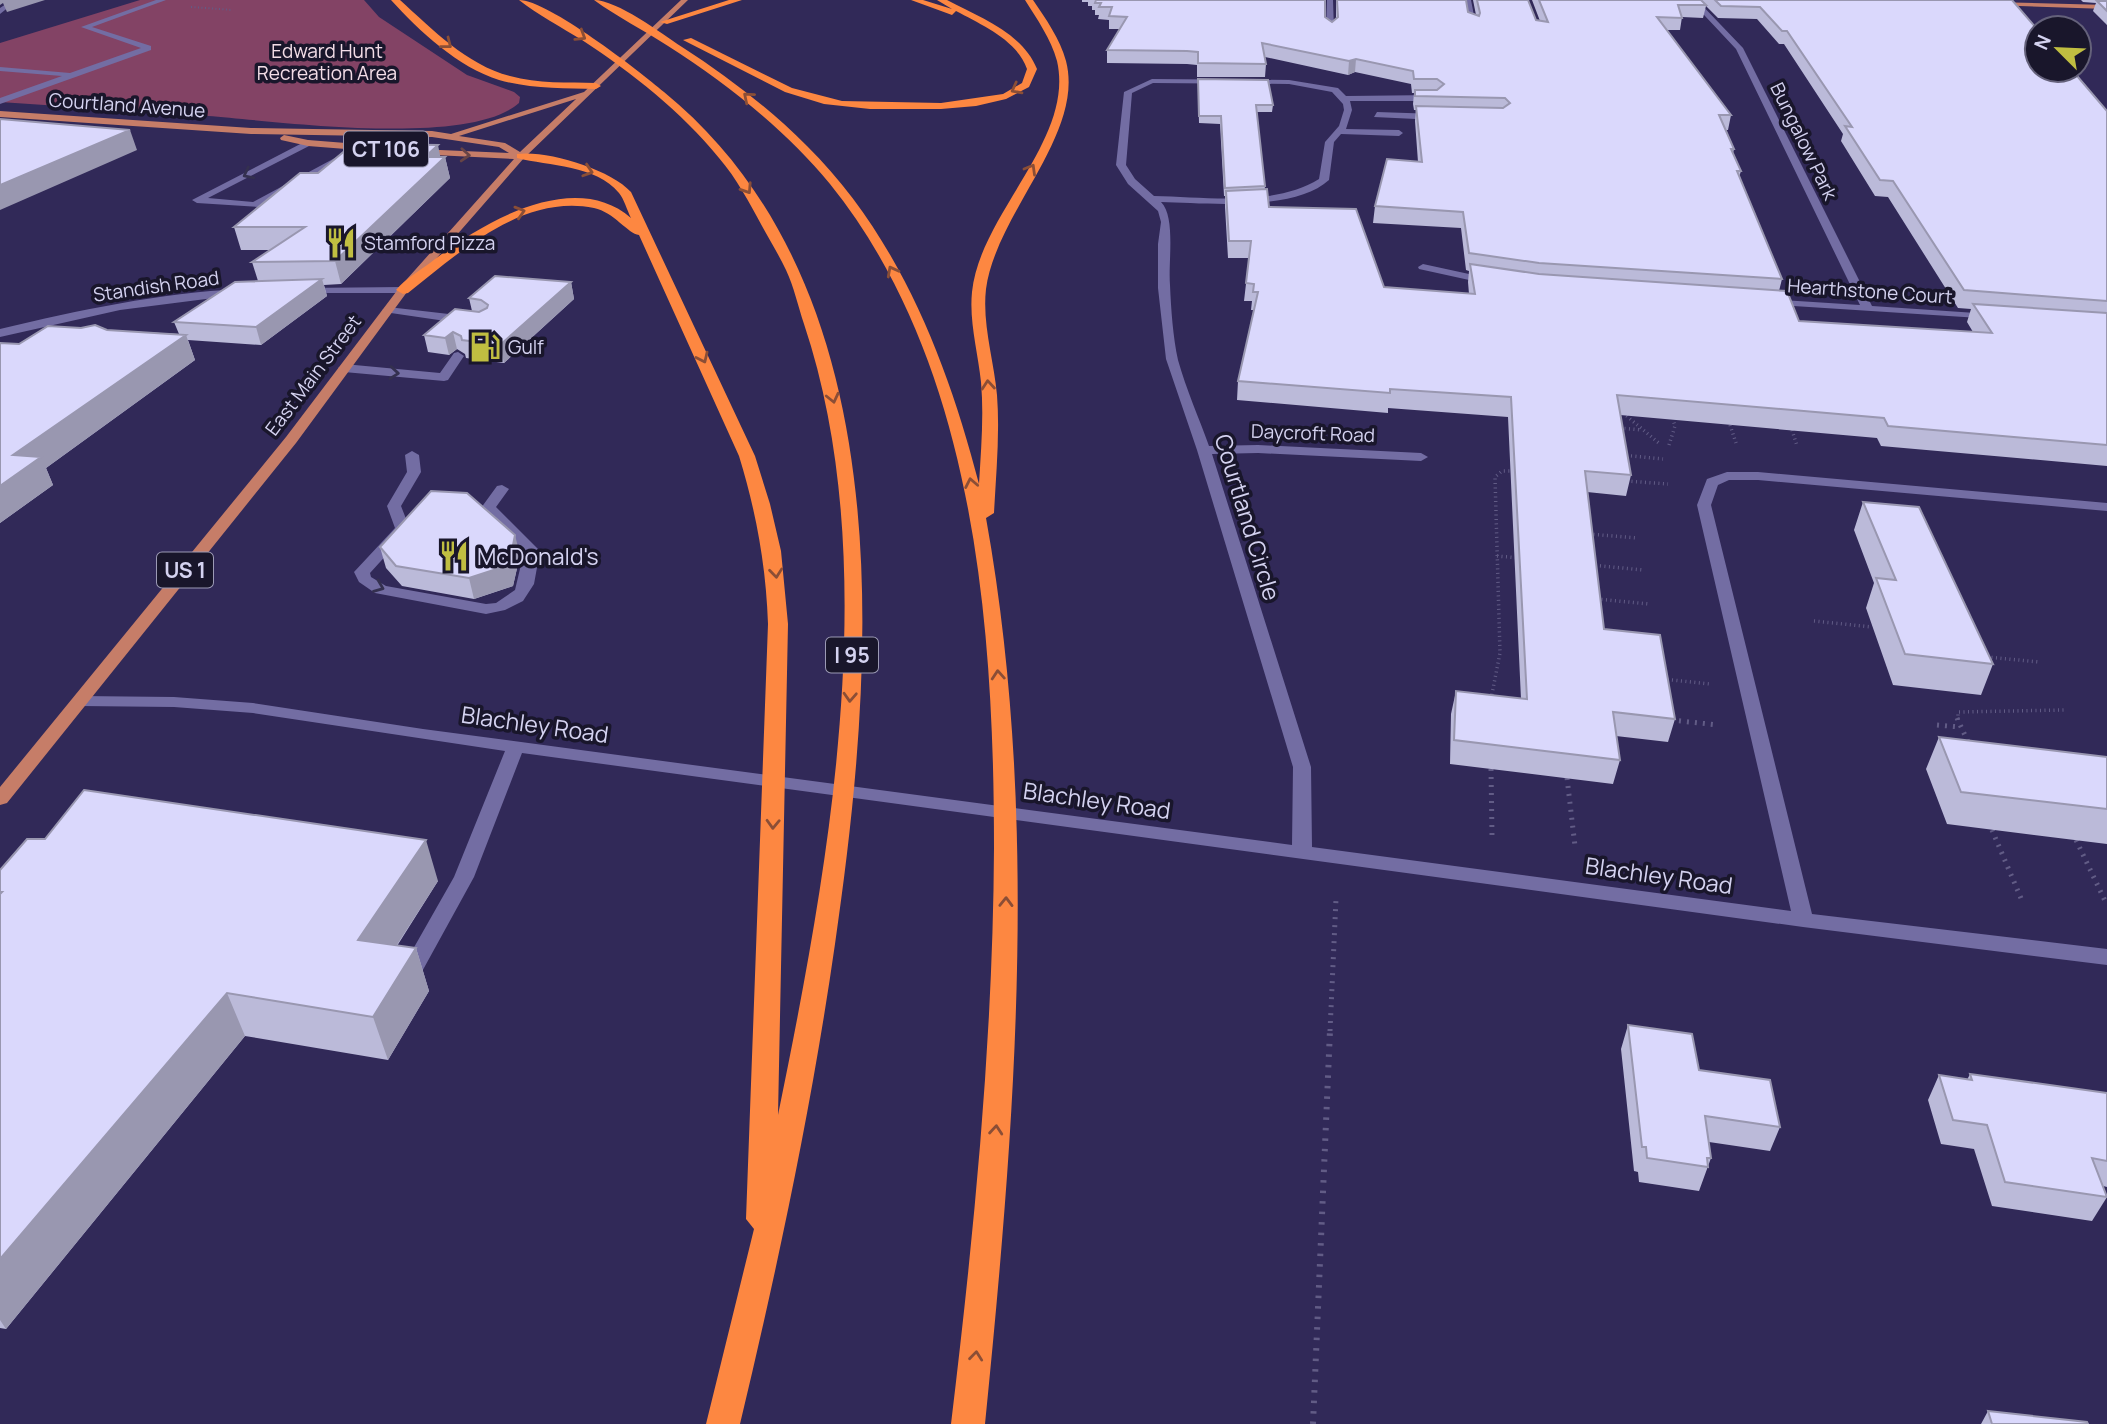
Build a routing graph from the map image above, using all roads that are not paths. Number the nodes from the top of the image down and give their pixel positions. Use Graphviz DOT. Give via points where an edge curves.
graph roads {
  1 [pos="27,0"];
  2 [pos="163,0"];
  3 [pos="395,0"];
  4 [pos="523,0"];
  5 [pos="598,0"];
  6 [pos="608,0"];
  7 [pos="684,0"];
  8 [pos="738,0"];
  9 [pos="915,0"];
  10 [pos="941,0"];
  11 [pos="1029,0"];
  12 [pos="1329,0"];
  13 [pos="1468,0"];
  14 [pos="1693,0"];
  15 [pos="2039,0"];
  16 [pos="1980,4"];
  17 [pos="2048,6"];
  18 [pos="2107,8"];
  19 [pos="0,12"];
  20 [pos="664,22"];
  21 [pos="1473,24"];
  22 [pos="987,26"];
  23 [pos="1330,30"];
  24 [pos="0,69"];
  25 [pos="73,75"];
  26 [pos="595,86"];
  27 [pos="1435,98"];
  28 [pos="1344,99"];
  29 [pos="0,101"];
  30 [pos="0,114"];
  31 [pos="1362,114"];
  32 [pos="1447,117"];
  33 [pos="251,131"];
  34 [pos="333,131"];
  35 [pos="1339,131"];
  36 [pos="1377,132"];
  37 [pos="1399,133"];
  38 [pos="445,136"];
  39 [pos="308,143"];
  40 [pos="360,148"];
  41 [pos="386,149"];
  42 [pos="411,151"];
  43 [pos="521,156"];
  44 [pos="1152,199"];
  45 [pos="1423,267"];
  46 [pos="1502,283"];
  47 [pos="668,285"];
  48 [pos="402,290"];
  49 [pos="285,291"];
  50 [pos="258,292"];
  51 [pos="1756,301"];
  52 [pos="1867,308"];
  53 [pos="388,310"];
  54 [pos="2000,318"];
  55 [pos="483,323"];
  56 [pos="0,333"];
  57 [pos="458,356"];
  58 [pos="344,368"];
  59 [pos="1204,450"];
  60 [pos="412,455"];
  61 [pos="1421,457"];
  62 [pos="502,489"];
  63 [pos="2107,507"];
  64 [pos="984,550"];
  65 [pos="80,701"];
  66 [pos="516,746"];
  67 [pos="0,799"];
  68 [pos="1302,852"];
  69 [pos="1803,920"];
  70 [pos="2107,957"];
  71 [pos="411,972"];
  72 [pos="759,1279"];
  73 [pos="723,1424"];
  74 [pos="968,1424"];
  1 -- 19 [label="street"];
  2 -- 25 [label="street" via="85,27 148,48"];
  3 -- 26 [label="highway, one-way" via="453,49 494,75 529,83"];
  4 -- 72 [label="highway, I 95, one-way" via="644,79 696,126 729,164 787,257 823,352 836,407 852,551 846,754 832,890"];
  64 -- 5 [label="highway, one-way" via="969,472 946,393 906,296 857,212 803,147 746,95 687,52"];
  22 -- 6 [label="highway, one-way" via="1014,43 1030,61 1031,78 1026,85 970,103 872,108 806,97"];
  7 -- 20 [label="main road, East Main Street / US 1"];
  8 -- 20 [label="highway"];
  9 -- 22 [label="highway"];
  10 -- 22 [label="highway"];
  64 -- 11 [label="highway, one-way" via="991,419 979,316 981,279 991,244 1053,128 1064,84 1055,43"];
  12 -- 23 [label="street"];
  13 -- 21 [label="street"];
  14 -- 52 [label="street, Bungalow Park" via="1739,48"];
  15 -- 17 [label="street"];
  16 -- 17 [label="main road"];
  17 -- 18 [label="main road"];
  20 -- 26 [label="main road, East Main Street / US 1"];
  24 -- 25 [label="street"];
  25 -- 29 [label="street"];
  26 -- 38 [label="main road" via="516,117"];
  26 -- 43 [label="main road, East Main Street / US 1"];
  27 -- 28 [label="street"];
  28 -- 31 [label="street"];
  28 -- 44 [label="street, Courtland Circle" via="1335,90 1289,82 1152,81 1135,87 1128,92 1120,167"];
  30 -- 33 [label="main road, Courtland Avenue / CT 106"];
  31 -- 32 [label="street"];
  31 -- 35 [label="street"];
  31 -- 36 [label="street"];
  33 -- 34 [label="main road, Courtland Avenue / CT 106"];
  33 -- 39 [label="main road, Courtland Avenue / CT 106"];
  34 -- 38 [label="main road, Courtland Avenue / CT 106"];
  34 -- 39 [label="main road"];
  35 -- 36 [label="street"];
  35 -- 44 [label="street" via="1330,142 1324,180 1308,191 1273,198"];
  36 -- 37 [label="street"];
  38 -- 43 [label="main road, Courtland Avenue / CT 106" via="502,145"];
  39 -- 40 [label="main road, Courtland Avenue / CT 106"];
  39 -- 40 [label="street, one-way" via="197,200 255,205"];
  40 -- 41 [label="main road, Courtland Avenue / CT 106"];
  42 -- 43 [label="main road, CT 106, one-way"];
  43 -- 47 [label="highway, one-way" via="588,170 617,184 631,202"];
  43 -- 48 [label="main road, East Main Street / US 1"];
  44 -- 59 [label="street, Courtland Circle" via="1163,210 1166,222 1164,288 1172,359"];
  45 -- 46 [label="street"];
  48 -- 47 [label="highway, one-way" via="506,216 579,203 620,213 639,234"];
  47 -- 72 [label="highway, one-way" via="726,405 762,498 778,600"];
  48 -- 49 [label="street"];
  48 -- 53 [label="main road, East Main Street / US 1"];
  50 -- 56 [label="street, Standish Road" via="148,302"];
  51 -- 52 [label="street, Hearthstone Court"];
  52 -- 54 [label="street, Hearthstone Court"];
  53 -- 55 [label="street"];
  53 -- 58 [label="main road, East Main Street / US 1"];
  58 -- 57 [label="street, one-way" via="444,377"];
  58 -- 65 [label="main road, East Main Street / US 1"];
  59 -- 61 [label="street, Daycroft Road"];
  59 -- 68 [label="street, Courtland Circle" via="1302,767"];
  60 -- 62 [label="street, one-way" via="414,472 394,506 403,529 362,572 364,579 381,590 486,609 518,598 527,589 532,551 488,508"];
  63 -- 69 [label="street" via="1758,476 1727,476 1712,482 1704,505"];
  74 -- 64 [label="highway, one-way" via="1000,1076 1007,900 1004,759"];
  65 -- 66 [label="street, Blachley Road" via="253,708"];
  65 -- 67 [label="main road, East Main Street / US 1"];
  66 -- 68 [label="street, Blachley Road"];
  66 -- 71 [label="street" via="464,877"];
  68 -- 69 [label="street, Blachley Road"];
  69 -- 70 [label="street, Blachley Road"];
  72 -- 73 [label="highway, I 95"];
}
